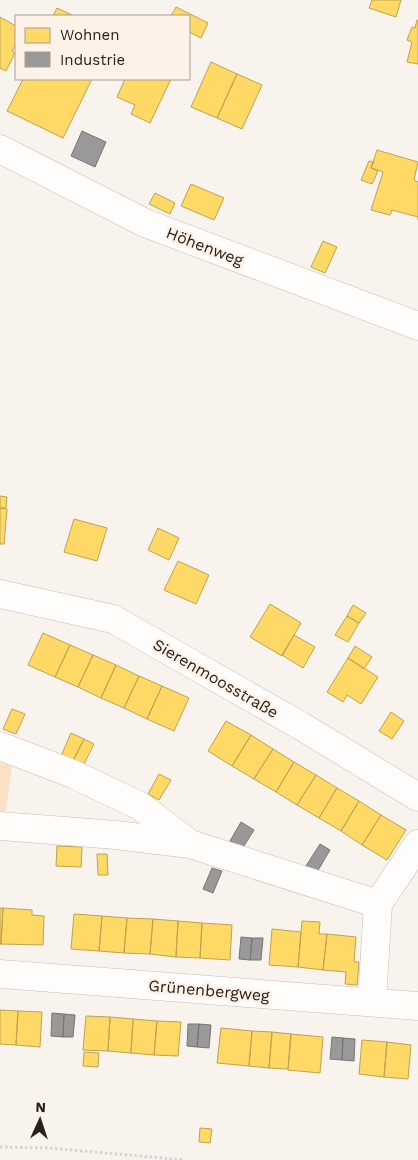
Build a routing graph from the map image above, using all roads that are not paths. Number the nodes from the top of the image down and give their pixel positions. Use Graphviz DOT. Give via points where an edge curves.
graph roads {
  1 [pos="0,149"];
  2 [pos="418,326"];
  3 [pos="0,594"];
  4 [pos="0,746"];
  5 [pos="418,797"];
  6 [pos="0,826"];
  7 [pos="190,844"];
  8 [pos="418,844"];
  9 [pos="378,904"];
  10 [pos="0,974"];
  11 [pos="372,1001"];
  12 [pos="418,1006"];
  1 -- 2 [label="street, Höhenweg" via="146,223"];
  3 -- 5 [label="street, Sierenmoosstraße" via="113,619"];
  4 -- 7 [label="street" via="73,774 140,806"];
  6 -- 7 [label="street"];
  7 -- 9 [label="street"];
  8 -- 9 [label="street"];
  9 -- 11 [label="street"];
  10 -- 11 [label="street, Grünenbergweg"];
  11 -- 12 [label="street, Grünenbergweg"];
}
